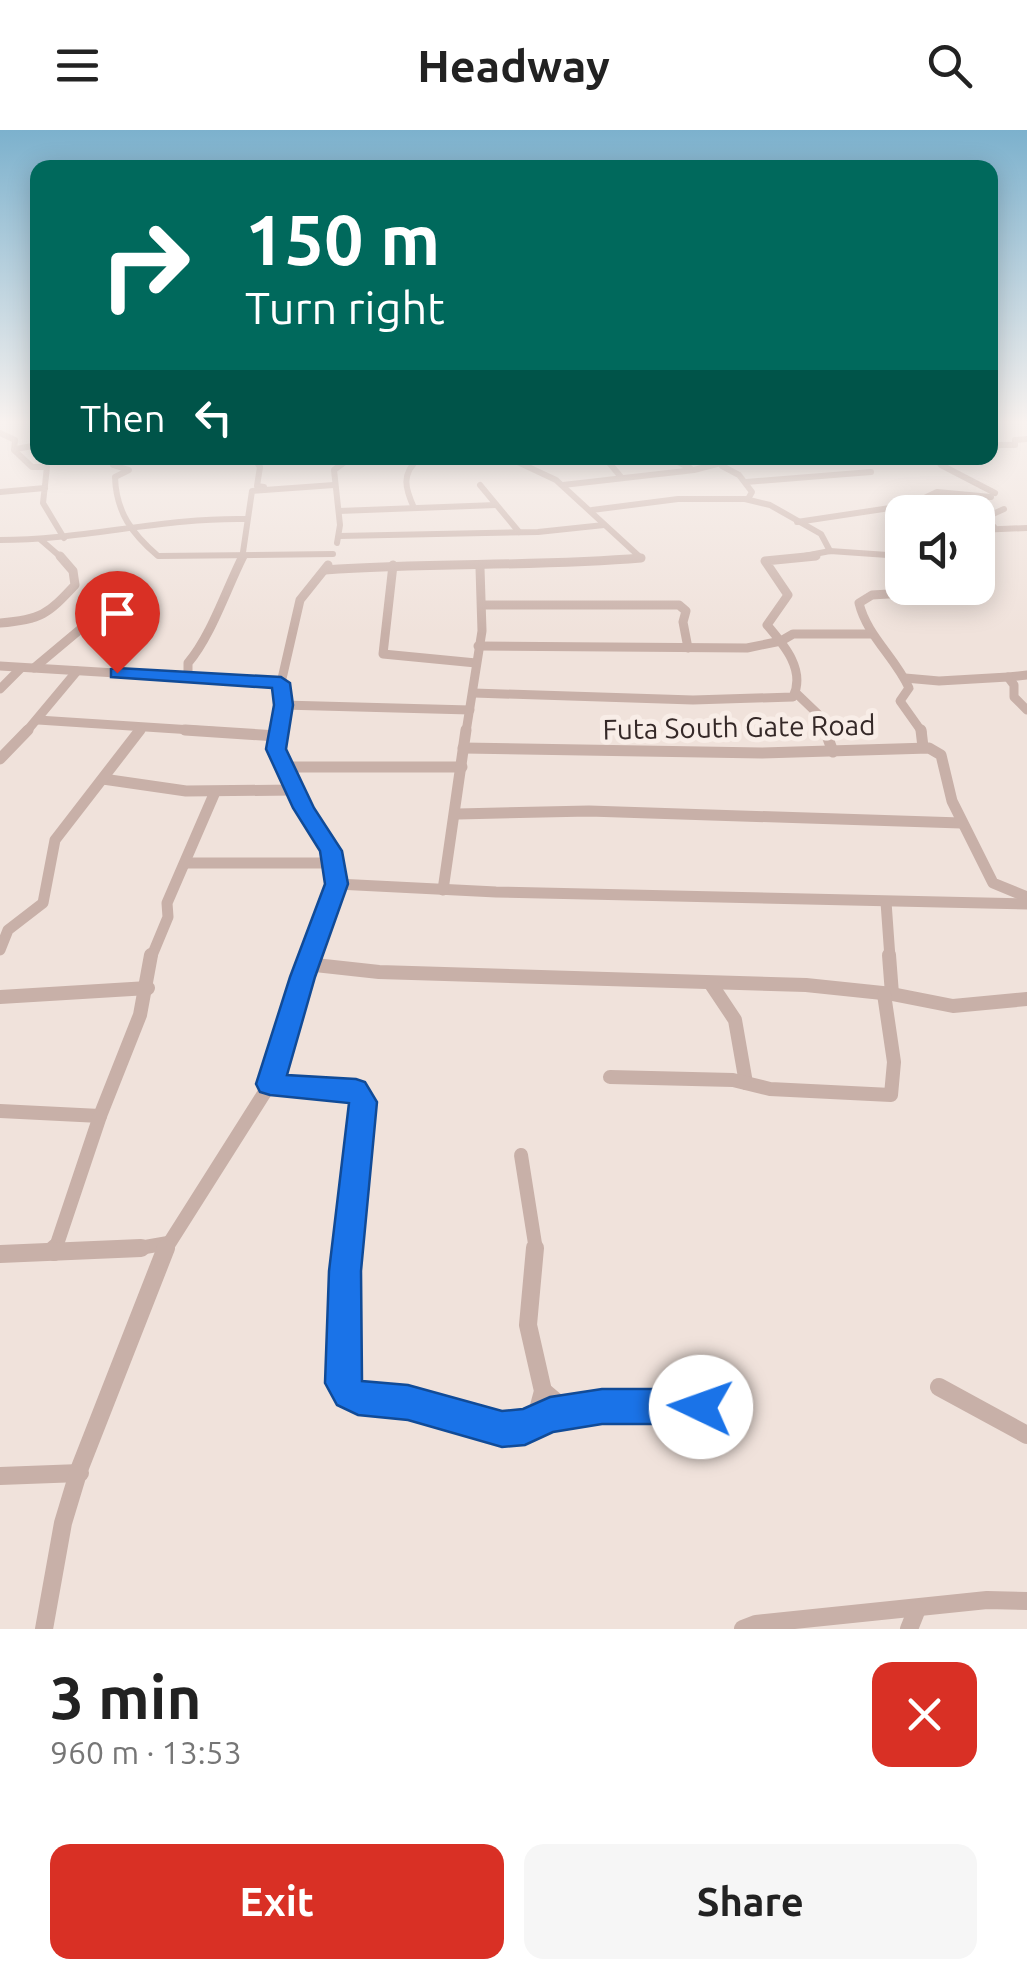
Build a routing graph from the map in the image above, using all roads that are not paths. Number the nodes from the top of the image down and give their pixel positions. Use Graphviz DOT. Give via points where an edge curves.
graph roads {
  1 [pos="45,494"];
  2 [pos="116,494"];
  3 [pos="251,494"];
  4 [pos="336,494"];
  5 [pos="409,494"];
  6 [pos="487,494"];
  7 [pos="572,494"];
  8 [pos="751,494"];
  9 [pos="933,494"];
  10 [pos="965,494"];
  11 [pos="994,494"];
  12 [pos="748,499"];
  13 [pos="496,505"];
  14 [pos="414,508"];
  15 [pos="1004,509"];
  16 [pos="592,510"];
  17 [pos="339,512"];
  18 [pos="247,518"];
  19 [pos="797,522"];
  20 [pos="604,525"];
  21 [pos="1027,528"];
  22 [pos="995,529"];
  23 [pos="998,529"];
  24 [pos="129,530"];
  25 [pos="518,532"];
  26 [pos="340,536"];
  27 [pos="64,538"];
  28 [pos="0,540"];
  29 [pos="41,540"];
  30 [pos="830,551"];
  31 [pos="245,553"];
  32 [pos="333,554"];
  33 [pos="885,555"];
  34 [pos="393,565"];
  35 [pos="479,565"];
  36 [pos="325,570"];
  37 [pos="885,595"];
  38 [pos="482,605"];
  39 [pos="0,623"];
  40 [pos="83,627"];
  41 [pos="871,634"];
  42 [pos="782,641"];
  43 [pos="478,646"];
  44 [pos="688,648"];
  45 [pos="476,663"];
  46 [pos="0,666"];
  47 [pos="27,668"];
  48 [pos="77,670"];
  49 [pos="1027,675"];
  50 [pos="1008,676"];
  51 [pos="188,677"];
  52 [pos="905,678"];
  53 [pos="281,683"];
  54 [pos="0,689"];
  55 [pos="474,693"];
  56 [pos="797,694"];
  57 [pos="284,705"];
  58 [pos="470,710"];
  59 [pos="1027,710"];
  60 [pos="38,720"];
  61 [pos="142,729"];
  62 [pos="278,736"];
  63 [pos="924,747"];
  64 [pos="464,748"];
  65 [pos="833,752"];
  66 [pos="0,759"];
  67 [pos="283,767"];
  68 [pos="462,767"];
  69 [pos="104,779"];
  70 [pos="295,790"];
  71 [pos="215,792"];
  72 [pos="458,814"];
  73 [pos="962,823"];
  74 [pos="334,862"];
  75 [pos="187,863"];
  76 [pos="337,884"];
  77 [pos="442,890"];
  78 [pos="1027,900"];
  79 [pos="886,902"];
  80 [pos="0,950"];
  81 [pos="306,964"];
  82 [pos="712,984"];
  83 [pos="148,988"];
  84 [pos="888,994"];
  85 [pos="0,997"];
  86 [pos="1026,1002"];
  87 [pos="610,1076"];
  88 [pos="746,1083"];
  89 [pos="270,1084"];
  90 [pos="0,1110"];
  91 [pos="100,1116"];
  92 [pos="521,1155"];
  93 [pos="168,1244"];
  94 [pos="54,1252"];
  95 [pos="0,1254"];
  96 [pos="939,1387"];
  97 [pos="543,1391"];
  98 [pos="701,1407"];
  99 [pos="567,1412"];
  100 [pos="536,1421"];
  101 [pos="1027,1435"];
  102 [pos="80,1474"];
  103 [pos="0,1476"];
  104 [pos="1027,1601"];
  105 [pos="913,1619"];
  106 [pos="44,1629"];
  107 [pos="744,1629"];
  1 -- 27 [label="street" via="43,503"];
  2 -- 24 [label="street"];
  3 -- 18 [label="street"];
  4 -- 17 [label="street"];
  5 -- 14 [label="street"];
  6 -- 13 [label="street"];
  7 -- 16 [label="street"];
  8 -- 12 [label="street"];
  9 -- 19 [label="street" via="910,505"];
  10 -- 11 [label="street"];
  12 -- 16 [label="street"];
  12 -- 19 [label="street"];
  13 -- 14 [label="street"];
  13 -- 25 [label="street"];
  14 -- 17 [label="street"];
  15 -- 23 [label="street" via="984,518"];
  16 -- 20 [label="street"];
  17 -- 26 [label="street"];
  18 -- 24 [label="street"];
  18 -- 31 [label="street"];
  19 -- 30 [label="street" via="821,533"];
  20 -- 25 [label="street"];
  20 -- 35 [label="street" via="643,557"];
  21 -- 23 [label="street"];
  22 -- 23 [label="street"];
  24 -- 27 [label="street"];
  24 -- 31 [label="street" via="162,557"];
  25 -- 26 [label="street"];
  26 -- 32 [label="street"];
  27 -- 29 [label="street"];
  28 -- 29 [label="street"];
  29 -- 39 [label="street" via="71,565 75,586 46,613"];
  30 -- 33 [label="street"];
  30 -- 42 [label="street" via="764,560 788,595 768,623"];
  31 -- 32 [label="street"];
  31 -- 51 [label="street" via="204,644 188,663"];
  32 -- 36 [label="street"];
  34 -- 35 [label="street"];
  34 -- 36 [label="street"];
  34 -- 45 [label="street" via="383,654"];
  35 -- 38 [label="street"];
  36 -- 53 [label="street" via="303,592"];
  37 -- 41 [label="street" via="867,596 859,606"];
  38 -- 43 [label="street"];
  38 -- 44 [label="street" via="679,605 686,611"];
  40 -- 47 [label="street"];
  41 -- 42 [label="street" via="793,634"];
  41 -- 52 [label="street"];
  42 -- 44 [label="street" via="756,648"];
  42 -- 56 [label="street" via="798,678"];
  43 -- 44 [label="street"];
  43 -- 45 [label="street"];
  45 -- 55 [label="street"];
  46 -- 47 [label="street"];
  47 -- 48 [label="street"];
  47 -- 54 [label="street"];
  48 -- 51 [label="street"];
  48 -- 60 [label="street"];
  49 -- 50 [label="street"];
  50 -- 52 [label="street"];
  50 -- 59 [label="street" via="1014,697"];
  51 -- 53 [label="street"];
  52 -- 63 [label="street" via="909,688 900,701 921,727"];
  53 -- 57 [label="street"];
  55 -- 56 [label="street" via="692,700"];
  55 -- 58 [label="street"];
  56 -- 65 [label="street" via="821,717"];
  57 -- 58 [label="street"];
  57 -- 62 [label="street"];
  58 -- 64 [label="street"];
  60 -- 61 [label="street"];
  60 -- 66 [label="street"];
  61 -- 62 [label="street"];
  61 -- 69 [label="street"];
  62 -- 67 [label="street"];
  63 -- 65 [label="street, Futa South Gate Road"];
  63 -- 73 [label="street" via="942,755"];
  64 -- 65 [label="street, Futa South Gate Road"];
  64 -- 68 [label="street"];
  67 -- 68 [label="street"];
  67 -- 70 [label="street"];
  68 -- 72 [label="street"];
  69 -- 71 [label="street"];
  69 -- 80 [label="street" via="55,840 43,903 8,930"];
  70 -- 71 [label="street"];
  70 -- 74 [label="street"];
  71 -- 75 [label="street"];
  72 -- 73 [label="street" via="589,811"];
  72 -- 77 [label="street"];
  73 -- 78 [label="street" via="992,883"];
  74 -- 75 [label="street"];
  74 -- 76 [label="street"];
  75 -- 83 [label="street" via="153,947"];
  76 -- 77 [label="street"];
  76 -- 81 [label="street"];
  77 -- 79 [label="street"];
  78 -- 79 [label="street"];
  79 -- 84 [label="street"];
  81 -- 82 [label="street"];
  81 -- 89 [label="street"];
  82 -- 84 [label="street" via="806,984"];
  82 -- 88 [label="street" via="735,1020"];
  83 -- 85 [label="street"];
  83 -- 91 [label="street"];
  84 -- 86 [label="street" via="966,1007"];
  84 -- 88 [label="street" via="891,1095"];
  87 -- 88 [label="street"];
  89 -- 93 [label="street"];
  89 -- 100 [label="street" via="356,1089 363,1102 346,1245 342,1383 358,1398 408,1403 502,1429"];
  90 -- 91 [label="street"];
  91 -- 94 [label="street"];
  92 -- 97 [label="street" via="536,1252 528,1325"];
  93 -- 94 [label="street"];
  93 -- 102 [label="street"];
  94 -- 95 [label="street"];
  96 -- 101 [label="street"];
  97 -- 99 [label="street"];
  97 -- 100 [label="street"];
  98 -- 99 [label="street" via="623,1404"];
  99 -- 100 [label="street"];
  102 -- 103 [label="street"];
  102 -- 106 [label="street" via="63,1523"];
  104 -- 105 [label="street" via="986,1600"];
  105 -- 107 [label="street"];
}
